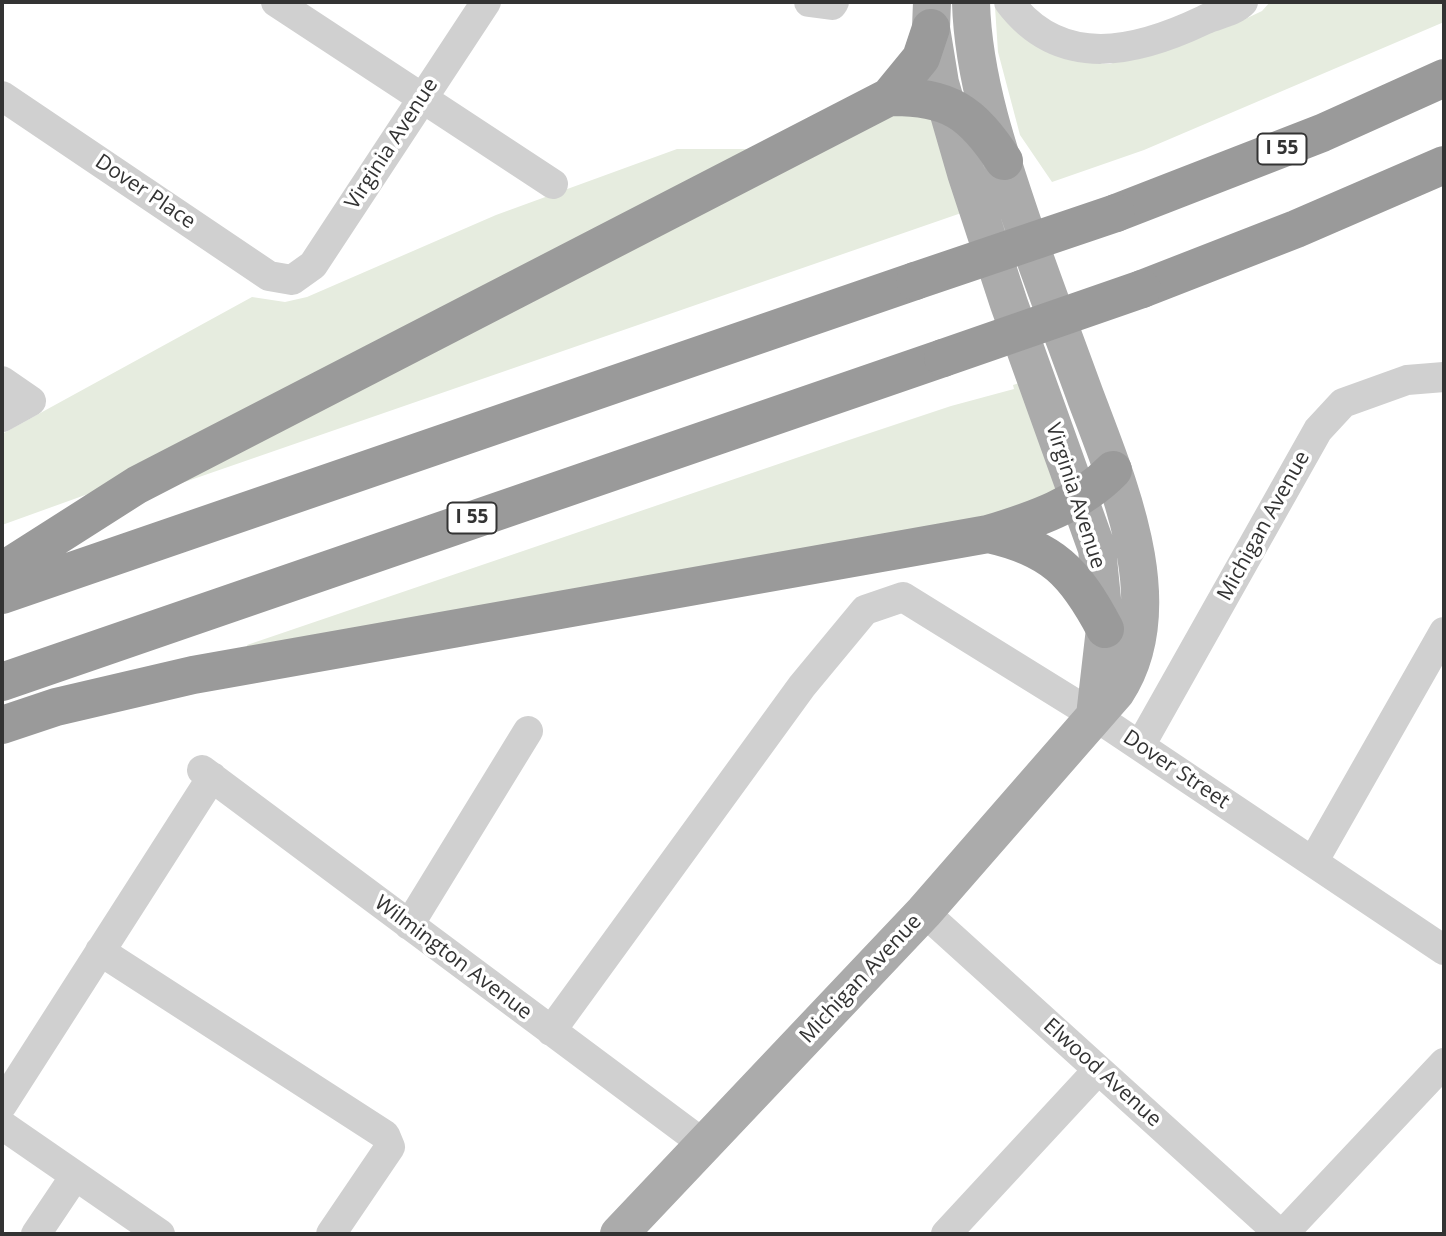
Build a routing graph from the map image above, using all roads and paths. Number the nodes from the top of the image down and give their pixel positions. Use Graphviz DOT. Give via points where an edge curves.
graph roads {
  1 [pos="276,2"];
  2 [pos="486,2"];
  3 [pos="809,2"];
  4 [pos="834,2"];
  5 [pos="971,2"];
  6 [pos="1009,2"];
  7 [pos="1243,2"];
  8 [pos="931,15"];
  9 [pos="1444,78"];
  10 [pos="2,96"];
  11 [pos="889,97"];
  12 [pos="422,98"];
  13 [pos="947,105"];
  14 [pos="1004,161"];
  15 [pos="1444,165"];
  16 [pos="553,184"];
  17 [pos="292,280"];
  18 [pos="1444,377"];
  19 [pos="2,381"];
  20 [pos="2,417"];
  21 [pos="1113,470"];
  22 [pos="1079,498"];
  23 [pos="988,534"];
  24 [pos="2,571"];
  25 [pos="2,595"];
  26 [pos="1105,629"];
  27 [pos="1444,632"];
  28 [pos="1433,679"];
  29 [pos="2,682"];
  30 [pos="1095,716"];
  31 [pos="2,725"];
  32 [pos="528,731"];
  33 [pos="1140,746"];
  34 [pos="1313,862"];
  35 [pos="924,912"];
  36 [pos="409,925"];
  37 [pos="1444,950"];
  38 [pos="100,951"];
  39 [pos="551,1031"];
  40 [pos="1444,1063"];
  41 [pos="1098,1070"];
  42 [pos="2,1105"];
  43 [pos="2,1125"];
  44 [pos="705,1145"];
  45 [pos="75,1176"];
  46 [pos="36,1234"];
  47 [pos="160,1234"];
  48 [pos="331,1234"];
  49 [pos="619,1234"];
  50 [pos="946,1234"];
  51 [pos="1282,1234"];
  1 -- 12 [label="street"];
  2 -- 12 [label="street, Virginia Avenue"];
  3 -- 4 [label="street"];
  5 -- 14 [label="main road, Virginia Avenue" via="975,54"];
  6 -- 7 [label="street" via="1018,14 1059,42 1092,51 1167,38"];
  8 -- 11 [label="highway" via="921,58"];
  8 -- 13 [label="main road, Virginia Avenue"];
  9 -- 25 [label="highway, I 55, bridge" via="1322,133 1116,213"];
  10 -- 17 [label="street, Dover Place" via="269,276"];
  11 -- 13 [label="highway" via="921,97"];
  11 -- 24 [label="highway" via="137,485"];
  12 -- 16 [label="street"];
  12 -- 17 [label="street, Virginia Avenue" via="313,265"];
  13 -- 14 [label="highway" via="983,129"];
  13 -- 22 [label="main road, Virginia Avenue" via="1009,303"];
  14 -- 21 [label="main road, Virginia Avenue"];
  15 -- 29 [label="highway, I 55, bridge" via="1142,289"];
  18 -- 33 [label="street, Michigan Avenue" via="1407,380 1343,403 1318,430"];
  19 -- 20 [label="street" via="31,401"];
  21 -- 22 [label="highway"];
  21 -- 30 [label="main road, Virginia Avenue" via="1134,550 1140,618 1130,671"];
  22 -- 23 [label="highway"];
  22 -- 26 [label="main road, Virginia Avenue" via="1097,549"];
  23 -- 26 [label="highway" via="1015,540 1054,558 1089,598"];
  23 -- 31 [label="highway" via="193,675 56,707"];
  26 -- 30 [label="main road, Virginia Avenue"];
  27 -- 28 [label="street"];
  28 -- 34 [label="street"];
  30 -- 33 [label="street, Dover Street"];
  30 -- 35 [label="main road, Michigan Avenue"];
  30 -- 39 [label="street, Dover Street" via="902,597 865,610 802,686"];
  32 -- 36 [label="street"];
  33 -- 34 [label="street, Dover Street"];
  34 -- 37 [label="street, Dover Street"];
  35 -- 41 [label="street, Elwood Avenue"];
  35 -- 44 [label="main road, Michigan Avenue"];
  36 -- 38 [label="street, Wilmington Avenue" via="207,774"];
  36 -- 39 [label="street, Wilmington Avenue"];
  38 -- 42 [label="street"];
  38 -- 48 [label="street" via="386,1135 390,1147"];
  39 -- 44 [label="street, Wilmington Avenue"];
  40 -- 51 [label="street"];
  41 -- 50 [label="street"];
  41 -- 51 [label="street, Elwood Avenue"];
  43 -- 45 [label="street"];
  44 -- 49 [label="main road, Michigan Avenue"];
  45 -- 46 [label="street"];
  45 -- 47 [label="street"];
}
